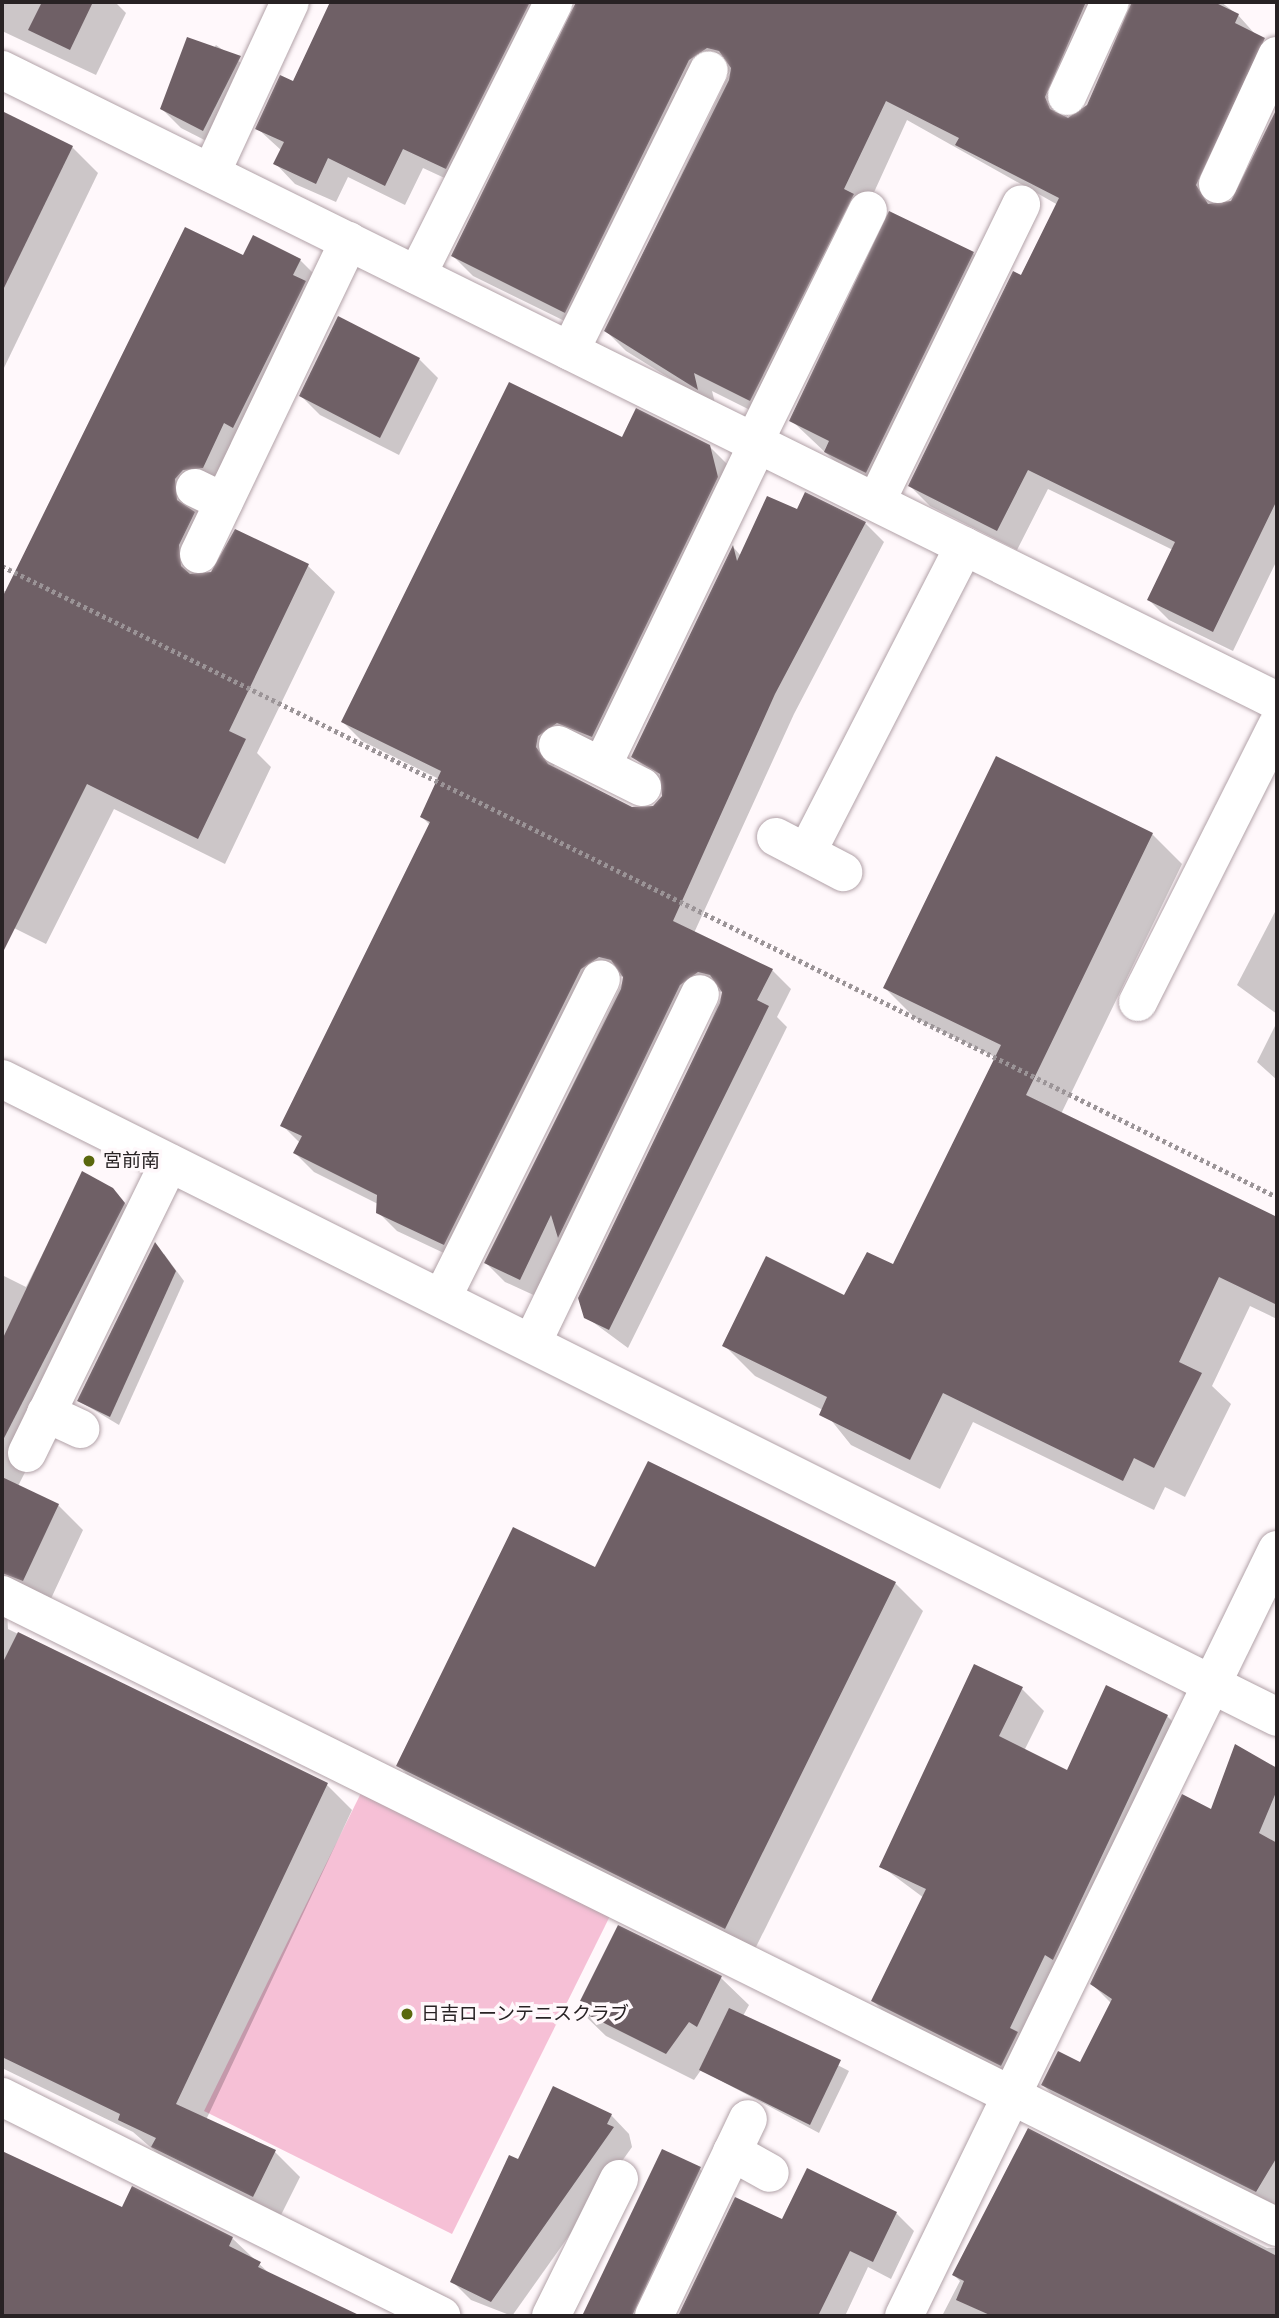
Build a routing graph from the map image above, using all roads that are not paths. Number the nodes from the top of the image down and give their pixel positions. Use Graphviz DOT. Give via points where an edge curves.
graph roads {
  1 [pos="290,2"];
  2 [pos="554,2"];
  3 [pos="1110,2"];
  4 [pos="1277,56"];
  5 [pos="2,70"];
  6 [pos="709,70"];
  7 [pos="1067,96"];
  8 [pos="211,173"];
  9 [pos="1218,184"];
  10 [pos="1021,205"];
  11 [pos="867,210"];
  12 [pos="349,241"];
  13 [pos="417,275"];
  14 [pos="570,351"];
  15 [pos="756,443"];
  16 [pos="876,502"];
  17 [pos="964,546"];
  18 [pos="199,554"];
  19 [pos="1277,701"];
  20 [pos="1277,726"];
  21 [pos="558,745"];
  22 [pos="602,766"];
  23 [pos="642,788"];
  24 [pos="844,872"];
  25 [pos="601,979"];
  26 [pos="700,994"];
  27 [pos="1139,1002"];
  28 [pos="2,1079"];
  29 [pos="169,1163"];
  30 [pos="442,1298"];
  31 [pos="532,1343"];
  32 [pos="46,1413"];
  33 [pos="81,1429"];
  34 [pos="27,1453"];
  35 [pos="1277,1550"];
  36 [pos="2,1595"];
  37 [pos="1213,1685"];
  38 [pos="1277,1717"];
  39 [pos="2,2097"];
  40 [pos="1015,2098"];
  41 [pos="770,2173"];
  42 [pos="619,2179"];
  43 [pos="1277,2227"];
  44 [pos="379,2302"];
  45 [pos="442,2316"];
  46 [pos="551,2316"];
  47 [pos="654,2316"];
  48 [pos="904,2316"];
  1 -- 8 [label="street"];
  2 -- 13 [label="street"];
  3 -- 7 [label="street"];
  4 -- 9 [label="street"];
  5 -- 8 [label="street"];
  6 -- 14 [label="street"];
  8 -- 12 [label="street"];
  10 -- 16 [label="street"];
  11 -- 15 [label="street"];
  12 -- 13 [label="street"];
  12 -- 18 [label="street" via="209,495"];
  13 -- 14 [label="street"];
  14 -- 15 [label="street"];
  15 -- 16 [label="street"];
  15 -- 22 [label="street"];
  16 -- 17 [label="street"];
  17 -- 19 [label="street"];
  17 -- 24 [label="street" via="792,845"];
  20 -- 27 [label="street"];
  21 -- 22 [label="street"];
  22 -- 23 [label="street"];
  25 -- 30 [label="street"];
  26 -- 31 [label="street"];
  28 -- 29 [label="street"];
  29 -- 30 [label="street"];
  29 -- 32 [label="street"];
  30 -- 31 [label="street"];
  31 -- 37 [label="street"];
  32 -- 33 [label="street"];
  32 -- 34 [label="street"];
  35 -- 37 [label="street"];
  36 -- 40 [label="street"];
  37 -- 38 [label="street"];
  37 -- 40 [label="street"];
  39 -- 44 [label="street"];
  40 -- 43 [label="street"];
  40 -- 48 [label="street"];
  41 -- 47 [label="street" via="740,2135"];
  42 -- 46 [label="street"];
  44 -- 45 [label="street"];
}
